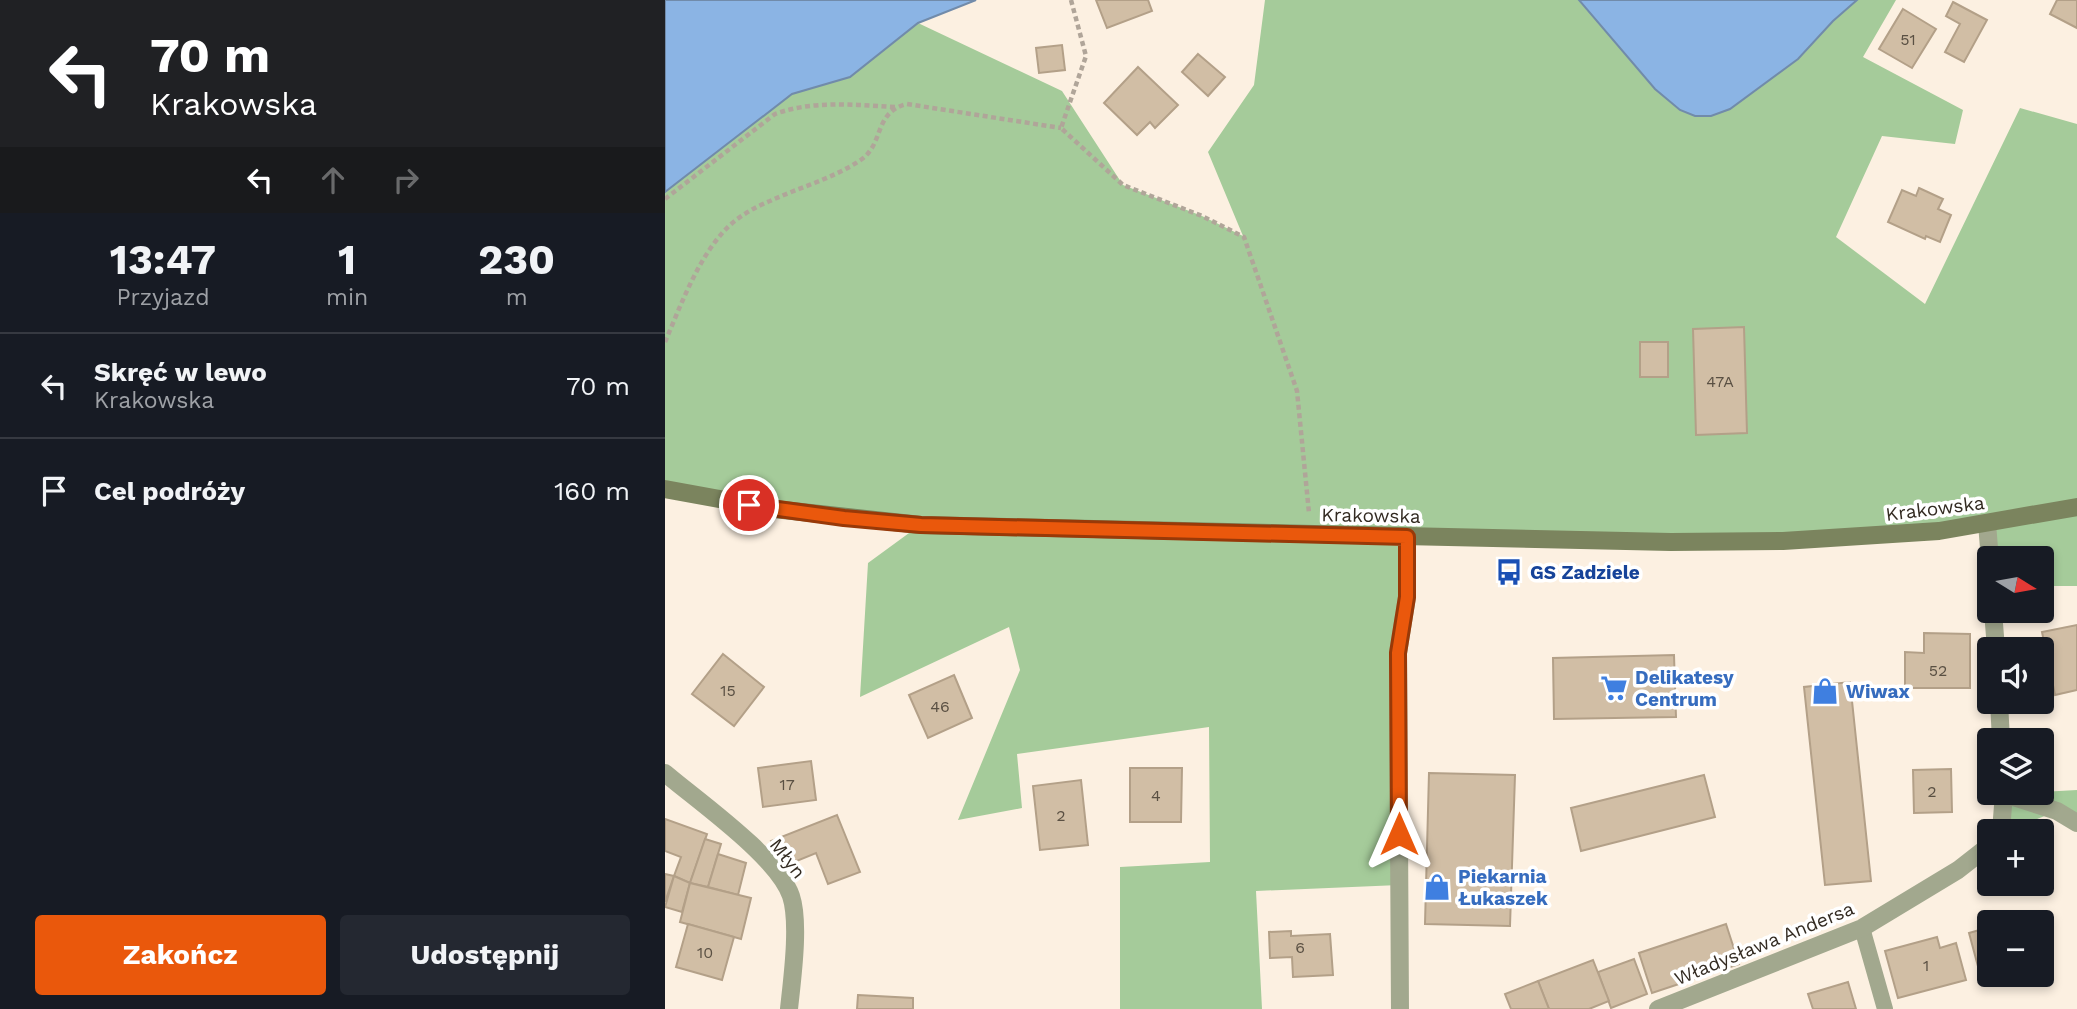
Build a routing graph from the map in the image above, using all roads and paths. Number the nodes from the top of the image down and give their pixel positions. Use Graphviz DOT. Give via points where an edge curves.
graph roads {
  1 [pos="1071,0"];
  2 [pos="895,107"];
  3 [pos="1061,128"];
  4 [pos="665,199"];
  5 [pos="665,342"];
  6 [pos="665,489"];
  7 [pos="2077,507"];
  8 [pos="1987,523"];
  9 [pos="1311,534"];
  10 [pos="1407,537"];
  11 [pos="1989,546"];
  12 [pos="665,773"];
  13 [pos="2039,805"];
  14 [pos="2077,823"];
  15 [pos="1977,855"];
  16 [pos="1862,928"];
  17 [pos="789,1009"];
  18 [pos="1400,1009"];
  19 [pos="1658,1009"];
  20 [pos="1885,1009"];
  1 -- 3 [label="path" via="1086,55"];
  2 -- 3 [label="path" via="907,104"];
  2 -- 4 [label="path" via="830,104 775,114"];
  2 -- 5 [label="path" via="862,159 767,202 726,229 683,300"];
  3 -- 9 [label="path" via="1123,185 1244,237 1297,391"];
  6 -- 9 [label="main road, Krakowska" via="774,509 921,525"];
  7 -- 8 [label="main road, Krakowska"];
  8 -- 10 [label="main road, Krakowska" via="1939,531 1783,541"];
  8 -- 11 [label="street"];
  9 -- 10 [label="main road, Krakowska"];
  10 -- 18 [label="street" via="1407,597 1398,653"];
  12 -- 17 [label="street, Młyn" via="762,855 792,897 795,924"];
  13 -- 14 [label="street"];
  15 -- 16 [label="street, Władysława Andersa"];
  16 -- 19 [label="street, Władysława Andersa"];
  16 -- 20 [label="lane"];
}
